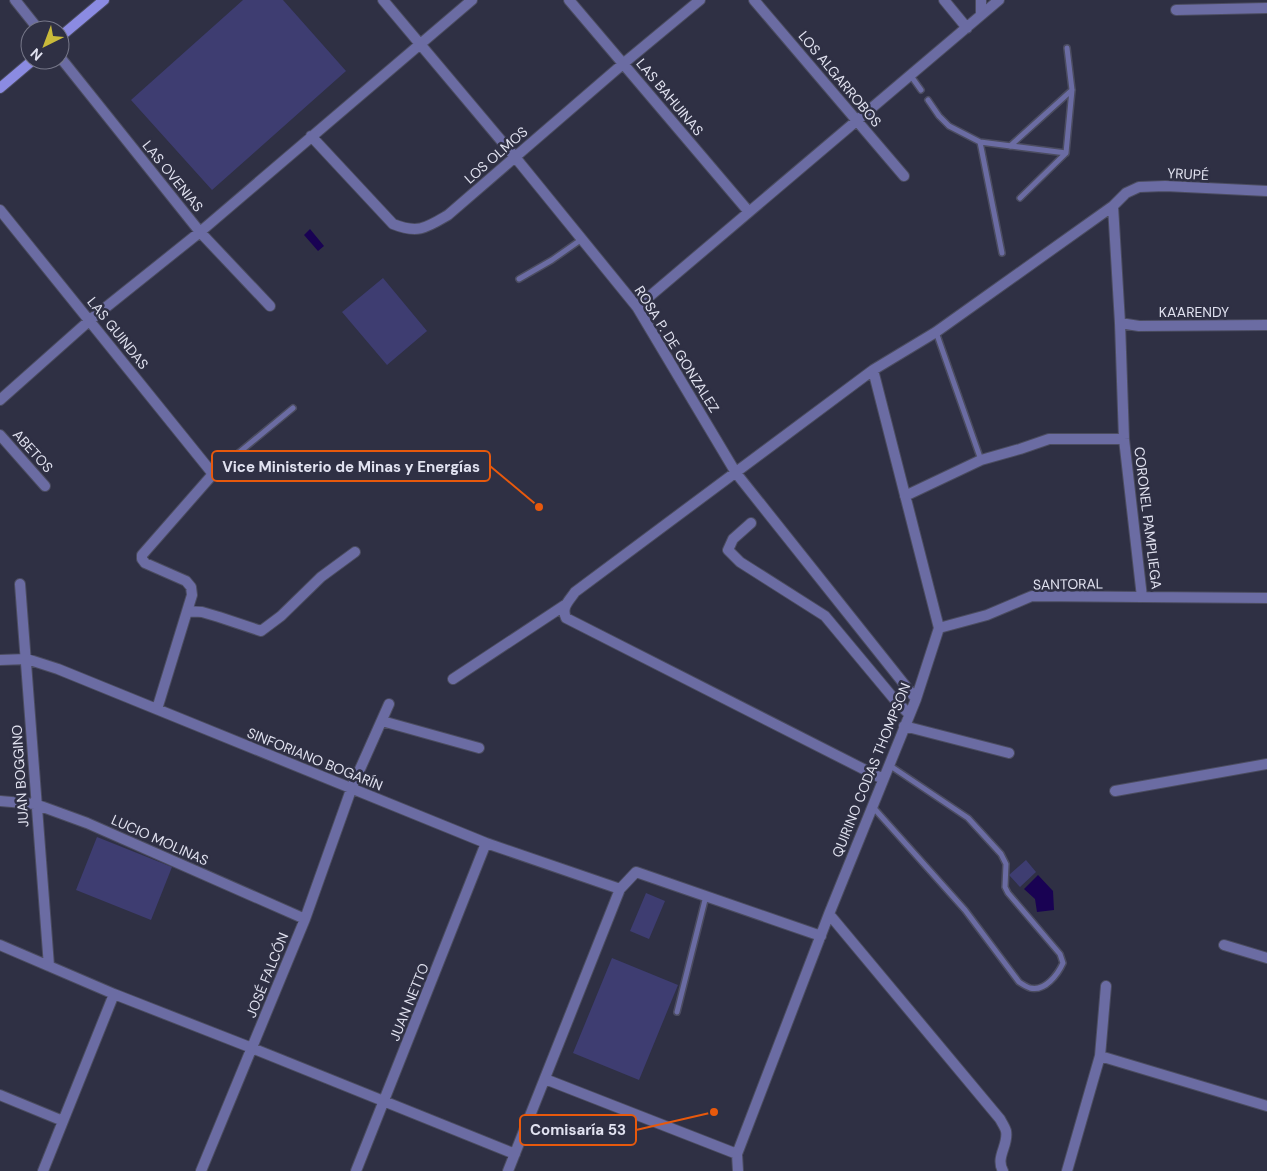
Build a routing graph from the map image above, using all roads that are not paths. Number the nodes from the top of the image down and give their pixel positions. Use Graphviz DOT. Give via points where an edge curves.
graph roads {
  1 [pos="15,0"];
  2 [pos="104,0"];
  3 [pos="383,0"];
  4 [pos="472,0"];
  5 [pos="569,0"];
  6 [pos="700,0"];
  7 [pos="754,0"];
  8 [pos="944,0"];
  9 [pos="981,0"];
  10 [pos="999,0"];
  11 [pos="1267,8"];
  12 [pos="1176,10"];
  13 [pos="981,15"];
  14 [pos="31,20"];
  15 [pos="967,28"];
  16 [pos="70,29"];
  17 [pos="420,44"];
  18 [pos="1067,48"];
  19 [pos="624,63"];
  20 [pos="21,70"];
  21 [pos="70,70"];
  22 [pos="911,76"];
  23 [pos="0,88"];
  24 [pos="921,90"];
  25 [pos="1072,90"];
  26 [pos="928,100"];
  27 [pos="857,121"];
  28 [pos="311,136"];
  29 [pos="980,142"];
  30 [pos="1010,146"];
  31 [pos="1066,154"];
  32 [pos="515,157"];
  33 [pos="904,176"];
  34 [pos="1267,191"];
  35 [pos="1020,198"];
  36 [pos="1113,206"];
  37 [pos="0,210"];
  38 [pos="749,212"];
  39 [pos="200,232"];
  40 [pos="582,238"];
  41 [pos="1002,253"];
  42 [pos="519,279"];
  43 [pos="270,306"];
  44 [pos="638,307"];
  45 [pos="90,320"];
  46 [pos="1120,324"];
  47 [pos="1267,325"];
  48 [pos="936,332"];
  49 [pos="873,370"];
  50 [pos="0,400"];
  51 [pos="293,408"];
  52 [pos="0,435"];
  53 [pos="1124,439"];
  54 [pos="981,460"];
  55 [pos="736,473"];
  56 [pos="213,474"];
  57 [pos="45,486"];
  58 [pos="905,496"];
  59 [pos="751,523"];
  60 [pos="355,552"];
  61 [pos="20,584"];
  62 [pos="1142,597"];
  63 [pos="1267,598"];
  64 [pos="565,605"];
  65 [pos="187,611"];
  66 [pos="939,628"];
  67 [pos="27,659"];
  68 [pos="0,660"];
  69 [pos="453,679"];
  70 [pos="916,698"];
  71 [pos="389,704"];
  72 [pos="157,710"];
  73 [pos="909,714"];
  74 [pos="382,721"];
  75 [pos="904,726"];
  76 [pos="479,748"];
  77 [pos="1009,753"];
  78 [pos="888,764"];
  79 [pos="1267,764"];
  80 [pos="882,779"];
  81 [pos="352,787"];
  82 [pos="1115,790"];
  83 [pos="0,802"];
  84 [pos="36,804"];
  85 [pos="872,806"];
  86 [pos="486,843"];
  87 [pos="620,889"];
  88 [pos="706,896"];
  89 [pos="829,914"];
  90 [pos="305,919"];
  91 [pos="820,936"];
  92 [pos="0,945"];
  93 [pos="1224,945"];
  94 [pos="1267,958"];
  95 [pos="49,966"];
  96 [pos="1106,986"];
  97 [pos="114,994"];
  98 [pos="677,1012"];
  99 [pos="252,1048"];
  100 [pos="1100,1056"];
  101 [pos="545,1079"];
  102 [pos="0,1095"];
  103 [pos="385,1101"];
  104 [pos="1267,1106"];
  105 [pos="63,1121"];
  106 [pos="515,1154"];
  107 [pos="736,1154"];
  108 [pos="44,1171"];
  109 [pos="201,1171"];
  110 [pos="356,1171"];
  111 [pos="508,1171"];
  112 [pos="738,1171"];
  113 [pos="1004,1171"];
  114 [pos="1067,1171"];
  1 -- 14 [label="street"];
  2 -- 16 [label="street"];
  3 -- 17 [label="street, ROSA P. DE GONZALEZ"];
  4 -- 17 [label="street"];
  5 -- 19 [label="street, LAS BAHUINAS"];
  6 -- 19 [label="street, LOS OLMOS"];
  7 -- 27 [label="street, LOS ALGARROBOS"];
  8 -- 15 [label="street"];
  9 -- 13 [label="street"];
  10 -- 13 [label="street"];
  11 -- 12 [label="street"];
  13 -- 15 [label="street"];
  15 -- 22 [label="street"];
  17 -- 28 [label="street"];
  17 -- 32 [label="street, ROSA P. DE GONZALEZ"];
  18 -- 25 [label="lane"];
  19 -- 32 [label="street, LOS OLMOS"];
  19 -- 38 [label="street, LAS BAHUINAS"];
  20 -- 23 [label="street"];
  21 -- 39 [label="street, LAS OVENIAS"];
  22 -- 24 [label="lane"];
  22 -- 27 [label="street"];
  25 -- 30 [label="lane"];
  25 -- 31 [label="lane"];
  26 -- 29 [label="lane" via="950,126"];
  27 -- 33 [label="street, LOS ALGARROBOS"];
  27 -- 38 [label="street"];
  28 -- 32 [label="street, LOS OLMOS" via="393,224 408,230 429,227 448,215"];
  28 -- 39 [label="street"];
  29 -- 30 [label="lane"];
  29 -- 41 [label="lane"];
  30 -- 31 [label="lane"];
  31 -- 35 [label="lane"];
  32 -- 40 [label="street, ROSA P. DE GONZALEZ"];
  34 -- 36 [label="street, YRUPÉ" via="1138,187"];
  36 -- 46 [label="street, CORONEL PAMPLIEGA"];
  36 -- 48 [label="street, YRUPÉ"];
  37 -- 45 [label="street, LAS GUINDAS"];
  38 -- 44 [label="street"];
  39 -- 43 [label="street, LAS OVENIAS"];
  39 -- 45 [label="street"];
  40 -- 42 [label="lane"];
  40 -- 44 [label="street, ROSA P. DE GONZALEZ"];
  44 -- 55 [label="street, ROSA P. DE GONZALEZ"];
  45 -- 50 [label="street"];
  45 -- 56 [label="street, LAS GUINDAS"];
  46 -- 47 [label="street, KA'ARENDY"];
  46 -- 53 [label="street, CORONEL PAMPLIEGA"];
  48 -- 49 [label="street, YRUPÉ"];
  48 -- 54 [label="lane"];
  49 -- 55 [label="street, YRUPÉ"];
  49 -- 58 [label="street"];
  51 -- 56 [label="lane"];
  52 -- 57 [label="street, ABETOS"];
  53 -- 54 [label="street" via="1049,438"];
  53 -- 62 [label="street, CORONEL PAMPLIEGA"];
  54 -- 58 [label="street"];
  55 -- 64 [label="street, YRUPÉ" via="575,592"];
  55 -- 70 [label="street, ROSA P. DE GONZALEZ"];
  56 -- 65 [label="street" via="142,555 145,563 186,581 191,587"];
  58 -- 66 [label="street"];
  59 -- 73 [label="street" via="733,540 728,550 740,562 825,616"];
  60 -- 65 [label="street" via="321,577 262,631 202,612"];
  61 -- 67 [label="street, JUAN BOGGINO"];
  62 -- 63 [label="street, CORONEL PAMPLIEGA"];
  62 -- 66 [label="street, SANTORAL" via="1032,596 987,615"];
  64 -- 69 [label="street, YRUPÉ"];
  64 -- 80 [label="street" via="566,618"];
  65 -- 72 [label="street"];
  66 -- 70 [label="street, QUIRINO CODAS THOMPSON"];
  67 -- 68 [label="street, SINFORIANO BOGARÍN"];
  67 -- 72 [label="street, SINFORIANO BOGARÍN"];
  67 -- 84 [label="street, JUAN BOGGINO"];
  70 -- 73 [label="street, QUIRINO CODAS THOMPSON"];
  71 -- 74 [label="street, JOSÉ FALCÓN"];
  72 -- 81 [label="street, SINFORIANO BOGARÍN"];
  73 -- 75 [label="street, QUIRINO CODAS THOMPSON"];
  74 -- 76 [label="street"];
  74 -- 81 [label="street, JOSÉ FALCÓN"];
  75 -- 77 [label="street"];
  75 -- 78 [label="street, QUIRINO CODAS THOMPSON"];
  78 -- 80 [label="street, QUIRINO CODAS THOMPSON"];
  78 -- 85 [label="lane" via="968,818 1001,854 1006,864 1005,887 1008,893 1060,954 1063,962 1052,979 1030,988 1019,982 965,910"];
  79 -- 82 [label="street"];
  80 -- 85 [label="street, QUIRINO CODAS THOMPSON"];
  81 -- 86 [label="street, SINFORIANO BOGARÍN"];
  81 -- 90 [label="street, JOSÉ FALCÓN"];
  83 -- 84 [label="street, LUCIO MOLINAS"];
  84 -- 90 [label="street, LUCIO MOLINAS" via="87,823"];
  84 -- 95 [label="street, JUAN BOGGINO"];
  85 -- 89 [label="street, QUIRINO CODAS THOMPSON"];
  86 -- 87 [label="street, SINFORIANO BOGARÍN"];
  86 -- 103 [label="street, JUAN NETTO"];
  87 -- 88 [label="street" via="636,872"];
  87 -- 101 [label="street"];
  88 -- 91 [label="street"];
  88 -- 98 [label="lane"];
  89 -- 91 [label="street, QUIRINO CODAS THOMPSON"];
  89 -- 113 [label="street" via="1000,1119 1006,1130 1000,1159"];
  90 -- 99 [label="street, JOSÉ FALCÓN"];
  91 -- 107 [label="street, QUIRINO CODAS THOMPSON"];
  92 -- 95 [label="street"];
  93 -- 94 [label="street"];
  95 -- 97 [label="street"];
  96 -- 100 [label="street"];
  97 -- 99 [label="street"];
  97 -- 105 [label="street"];
  99 -- 103 [label="street"];
  99 -- 109 [label="street, JOSÉ FALCÓN"];
  100 -- 104 [label="street"];
  100 -- 114 [label="street"];
  101 -- 106 [label="street"];
  101 -- 107 [label="street"];
  102 -- 105 [label="street"];
  103 -- 106 [label="street"];
  103 -- 110 [label="street, JUAN NETTO"];
  105 -- 108 [label="street"];
  106 -- 111 [label="street"];
  107 -- 112 [label="street, QUIRINO CODAS THOMPSON"];
}
